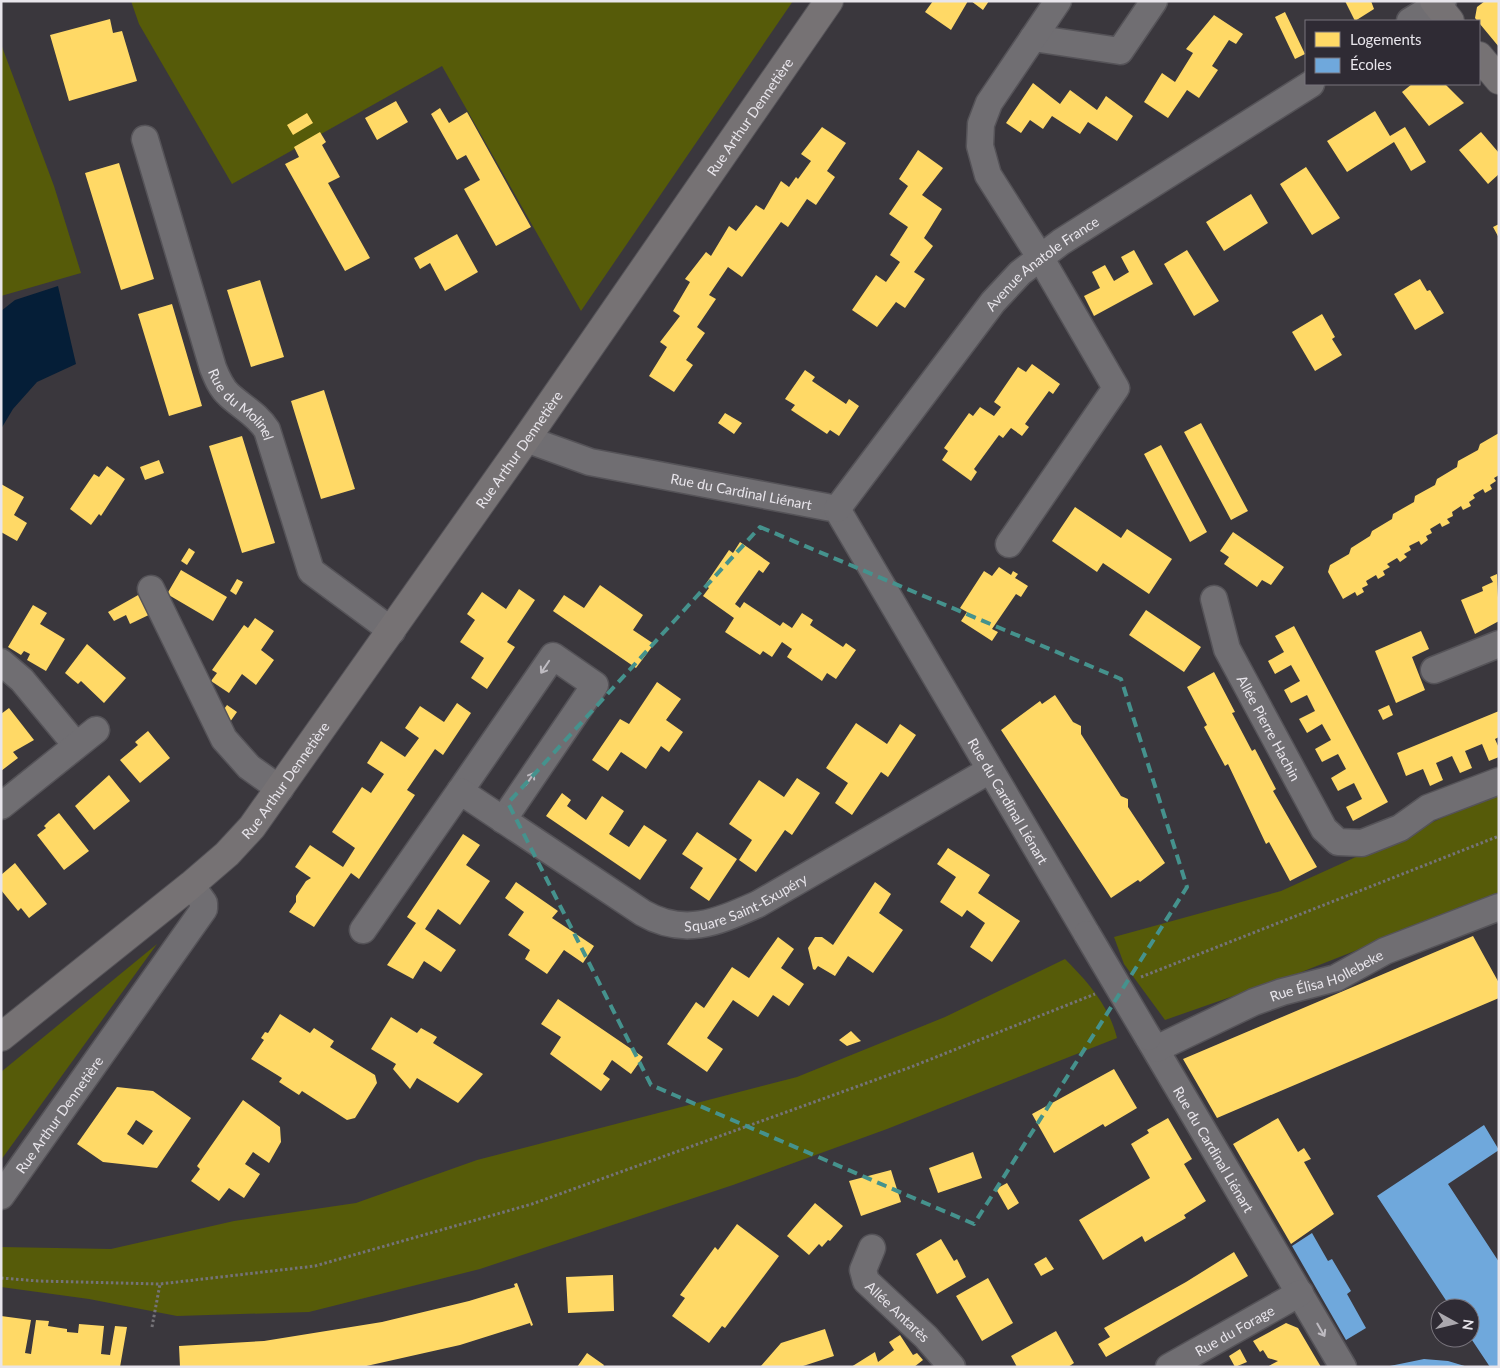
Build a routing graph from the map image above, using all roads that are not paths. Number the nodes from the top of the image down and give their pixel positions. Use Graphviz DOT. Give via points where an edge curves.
graph roads {
  1 [pos="829,1"];
  2 [pos="1058,1"];
  3 [pos="1154,1"];
  4 [pos="1441,7"];
  5 [pos="1412,20"];
  6 [pos="1033,38"];
  7 [pos="1480,57"];
  8 [pos="1499,80"];
  9 [pos="1309,85"];
  10 [pos="145,139"];
  11 [pos="1040,257"];
  12 [pos="526,439"];
  13 [pos="837,509"];
  14 [pos="1009,544"];
  15 [pos="151,588"];
  16 [pos="1214,599"];
  17 [pos="392,631"];
  18 [pos="1499,644"];
  19 [pos="1,662"];
  20 [pos="1434,670"];
  21 [pos="990,770"];
  22 [pos="1499,780"];
  23 [pos="280,789"];
  24 [pos="460,791"];
  25 [pos="1,806"];
  26 [pos="503,820"];
  27 [pos="191,885"];
  28 [pos="1499,908"];
  29 [pos="363,930"];
  30 [pos="1,1037"];
  31 [pos="1152,1043"];
  32 [pos="1,1196"];
  33 [pos="872,1248"];
  34 [pos="1300,1293"];
  35 [pos="952,1367"];
  36 [pos="1169,1367"];
  37 [pos="1343,1367"];
  1 -- 12 [label="street, Rue Arthur Dennetière"];
  2 -- 6 [label="street"];
  3 -- 6 [label="street" via="1120,51"];
  4 -- 5 [label="street"];
  6 -- 11 [label="street" via="989,103 982,117 980,139 988,175"];
  7 -- 8 [label="street"];
  9 -- 11 [label="street, Avenue Anatole France"];
  10 -- 17 [label="street, Rue du Molinel" via="213,368 229,395 261,419 267,430 311,571"];
  11 -- 13 [label="street, Avenue Anatole France" via="1011,281 993,302"];
  11 -- 14 [label="street" via="1116,388"];
  12 -- 13 [label="street, Rue du Cardinal Liénart" via="597,463"];
  12 -- 17 [label="street, Rue Arthur Dennetière"];
  13 -- 21 [label="street, Rue du Cardinal Liénart"];
  15 -- 23 [label="street" via="224,739 249,767"];
  16 -- 22 [label="street, Allée Pierre Hachin" via="1227,649 1324,829 1333,839 1344,844 1362,843 1400,828 1428,808"];
  17 -- 23 [label="street, Rue Arthur Dennetière"];
  18 -- 20 [label="street"];
  19 -- 25 [label="street" via="86,737"];
  21 -- 26 [label="street, Square Saint-Exupéry" via="758,904 712,922 685,927 657,921 643,913"];
  21 -- 31 [label="street, Rue du Cardinal Liénart, bridge"];
  23 -- 27 [label="street, Rue Arthur Dennetière" via="240,840"];
  24 -- 26 [label="street, Square Saint-Exupéry"];
  26 -- 24 [label="street, one-way" via="595,685 552,656"];
  24 -- 29 [label="street"];
  27 -- 30 [label="street, Rue Arthur Dennetière"];
  27 -- 32 [label="street, Rue Arthur Dennetière" via="204,903 204,909"];
  28 -- 31 [label="street, Rue Élisa Hollebeke" via="1385,950 1336,978 1270,996"];
  31 -- 34 [label="street, Rue du Cardinal Liénart"];
  33 -- 35 [label="street, Allée Antarès" via="863,1270 866,1281 926,1337"];
  34 -- 36 [label="street, Rue du Forage"];
  34 -- 37 [label="street, Rue du Cardinal Liénart, one-way"];
}
